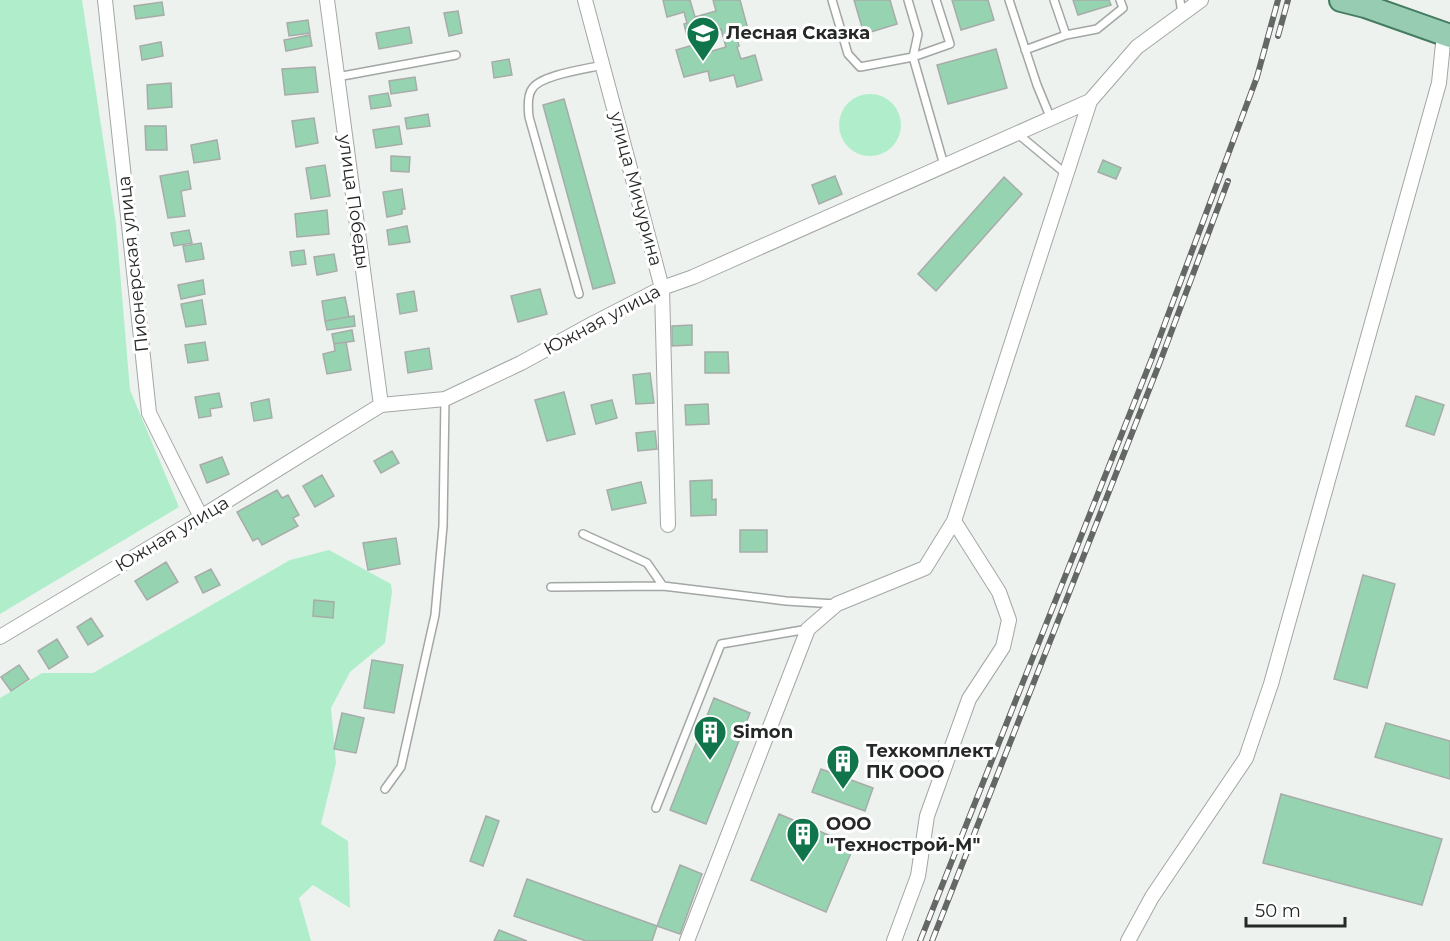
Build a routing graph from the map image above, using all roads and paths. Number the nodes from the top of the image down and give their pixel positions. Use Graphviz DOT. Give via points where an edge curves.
graph roads {
  1 [pos="105,0"];
  2 [pos="327,0"];
  3 [pos="585,0"];
  4 [pos="832,0"];
  5 [pos="908,0"];
  6 [pos="936,0"];
  7 [pos="1009,0"];
  8 [pos="1054,0"];
  9 [pos="1120,0"];
  10 [pos="1201,0"];
  11 [pos="1341,0"];
  12 [pos="1181,7"];
  13 [pos="1066,35"];
  14 [pos="1447,35"];
  15 [pos="1025,50"];
  16 [pos="456,55"];
  17 [pos="913,57"];
  18 [pos="603,66"];
  19 [pos="337,77"];
  20 [pos="1090,101"];
  21 [pos="1050,119"];
  22 [pos="1018,134"];
  23 [pos="944,166"];
  24 [pos="1066,174"];
  25 [pos="662,288"];
  26 [pos="579,294"];
  27 [pos="445,399"];
  28 [pos="381,405"];
  29 [pos="201,517"];
  30 [pos="954,521"];
  31 [pos="668,525"];
  32 [pos="583,534"];
  33 [pos="663,586"];
  34 [pos="551,587"];
  35 [pos="837,604"];
  36 [pos="808,629"];
  37 [pos="0,637"];
  38 [pos="385,789"];
  39 [pos="656,808"];
  40 [pos="687,941"];
  41 [pos="894,941"];
  42 [pos="1128,941"];
  1 -- 29 [label="street, Пионерская улица" via="149,412"];
  2 -- 19 [label="street, улица Победы"];
  3 -- 18 [label="street, улица Мичурина"];
  4 -- 17 [label="lane" via="848,54 860,67"];
  5 -- 17 [label="lane" via="918,34"];
  6 -- 17 [label="lane" via="950,44"];
  7 -- 15 [label="lane"];
  8 -- 13 [label="lane"];
  9 -- 13 [label="lane" via="1123,8 1097,29"];
  10 -- 12 [label="street, Южная улица"];
  11 -- 14 [label="main road"];
  12 -- 20 [label="street, Южная улица" via="1137,47"];
  13 -- 15 [label="lane"];
  14 -- 42 [label="street" via="1436,94 1271,684 1246,758 1152,897"];
  15 -- 21 [label="lane"];
  16 -- 19 [label="lane"];
  17 -- 23 [label="lane"];
  18 -- 25 [label="street, улица Мичурина"];
  18 -- 26 [label="lane" via="539,81 531,89 528,104"];
  19 -- 28 [label="street, улица Победы"];
  20 -- 21 [label="street, Южная улица"];
  20 -- 24 [label="street"];
  21 -- 22 [label="street, Южная улица"];
  22 -- 23 [label="street, Южная улица"];
  22 -- 24 [label="lane"];
  23 -- 25 [label="street, Южная улица"];
  24 -- 30 [label="street"];
  25 -- 27 [label="street, Южная улица"];
  25 -- 31 [label="street, улица Мичурина"];
  27 -- 28 [label="street, Южная улица"];
  27 -- 38 [label="lane" via="443,526 435,615 401,767"];
  28 -- 29 [label="street, Южная улица"];
  29 -- 37 [label="street, Южная улица"];
  30 -- 35 [label="street" via="925,568"];
  30 -- 41 [label="street" via="999,592 1009,620 1003,647 969,699 927,816 918,876"];
  32 -- 33 [label="lane" via="646,563"];
  33 -- 34 [label="lane"];
  33 -- 35 [label="lane"];
  35 -- 36 [label="street"];
  36 -- 39 [label="lane" via="721,644"];
  36 -- 40 [label="street"];
}
